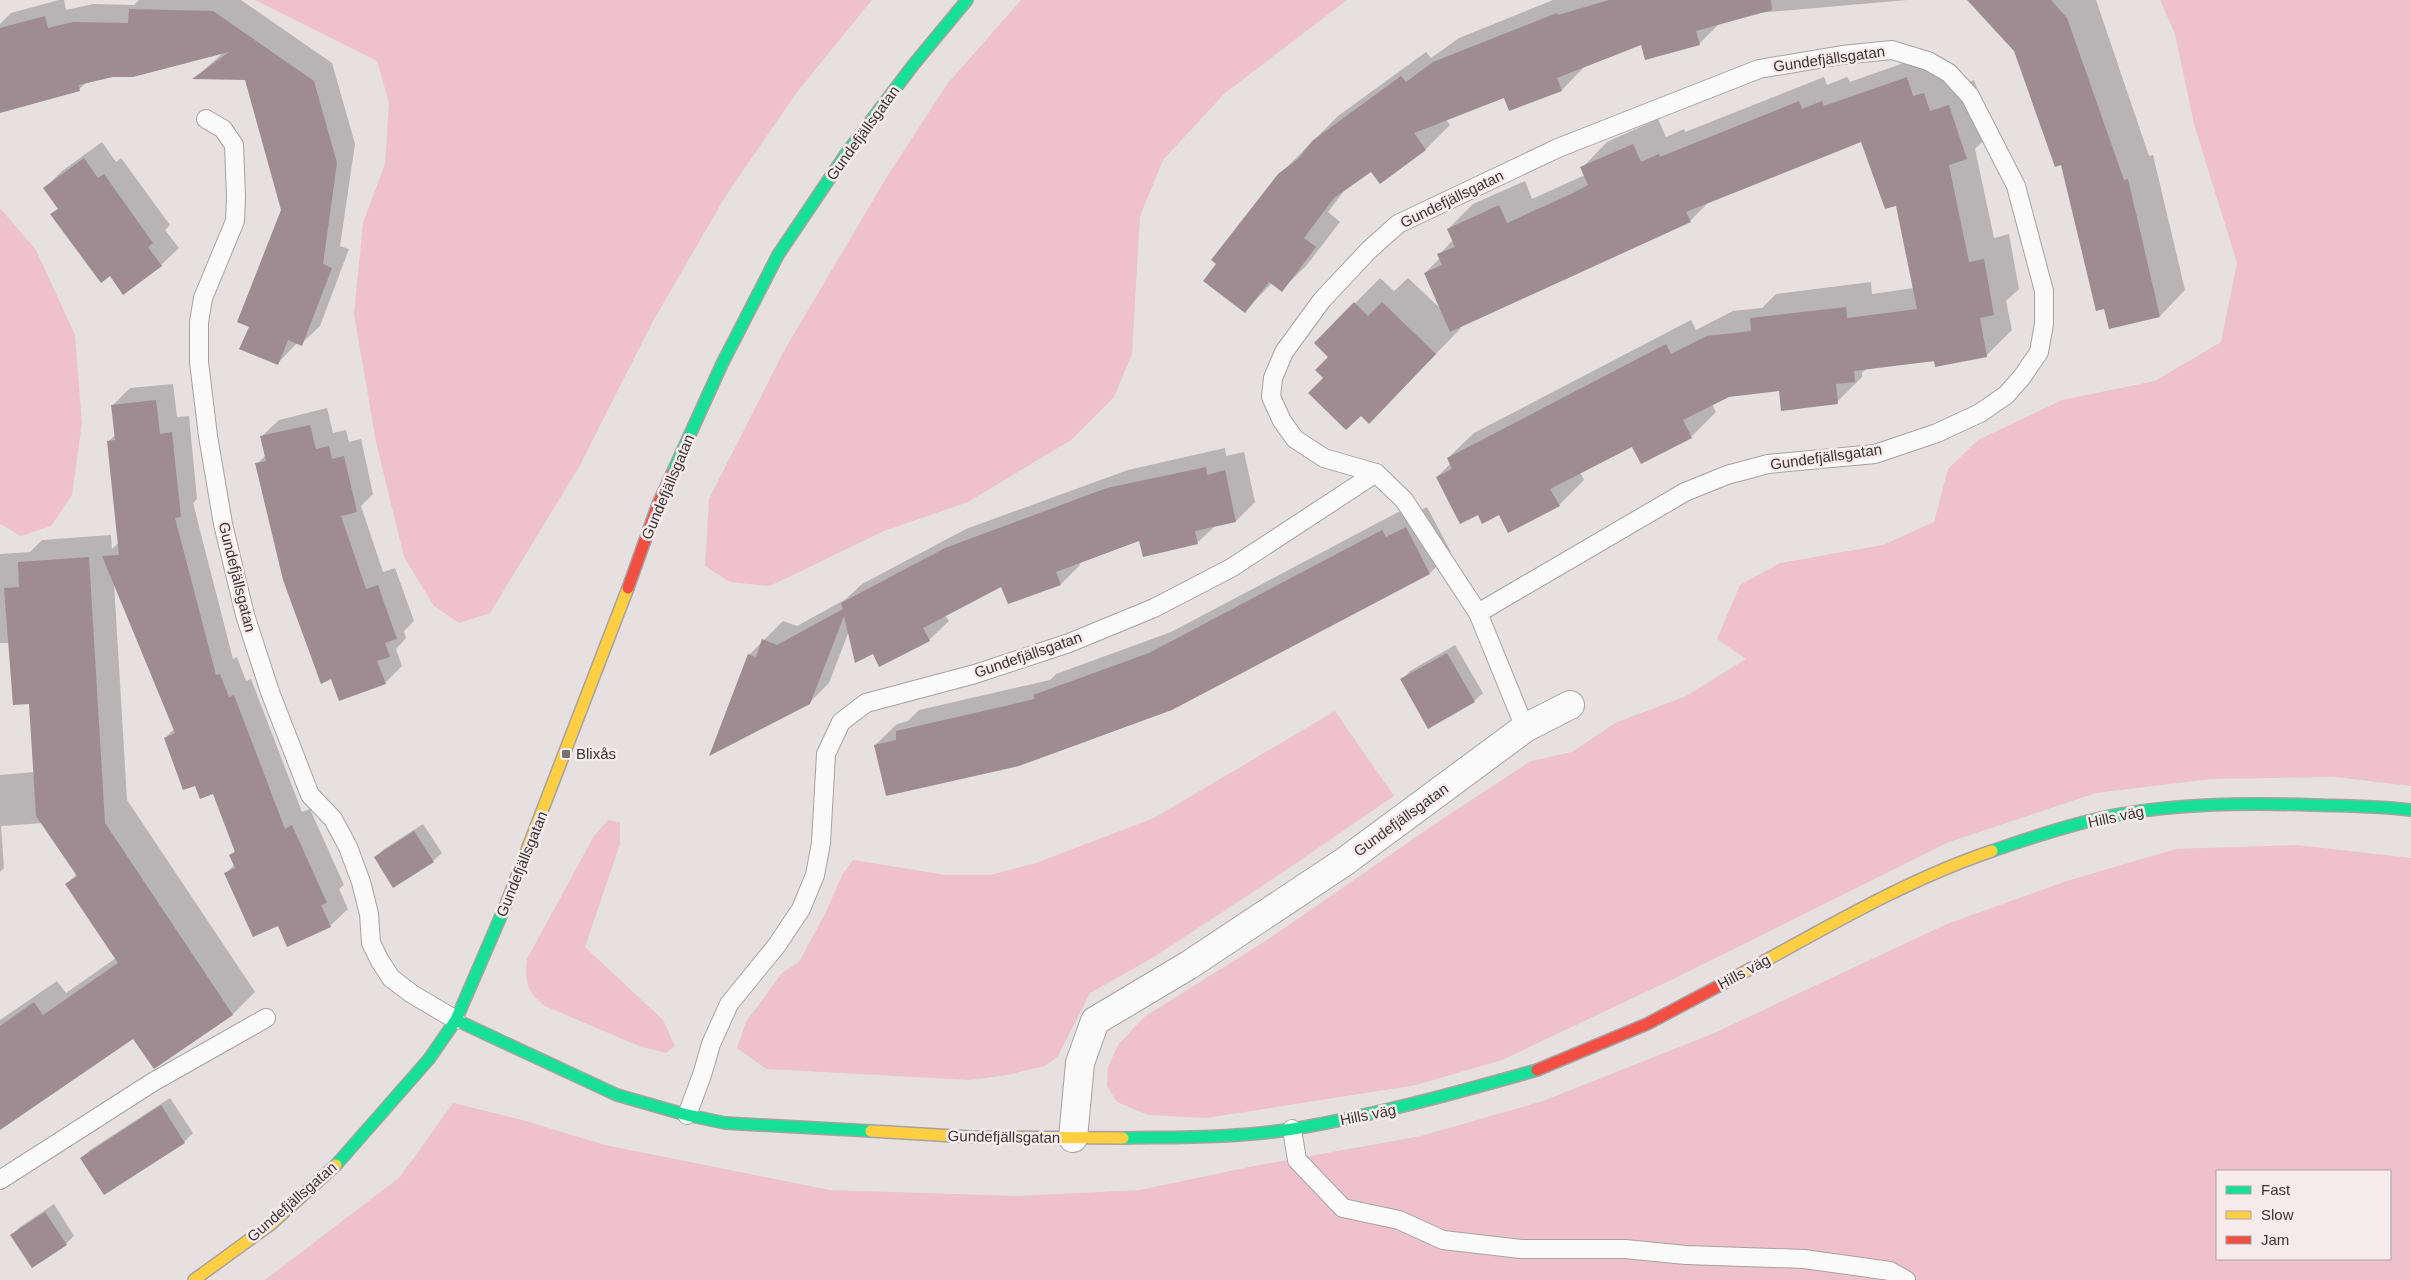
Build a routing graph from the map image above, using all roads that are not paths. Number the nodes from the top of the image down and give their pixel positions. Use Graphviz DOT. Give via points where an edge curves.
graph roads {
  1 [pos="967,0"];
  2 [pos="206,119"];
  3 [pos="1376,473"];
  4 [pos="1478,614"];
  5 [pos="1570,705"];
  6 [pos="1525,728"];
  7 [pos="2411,810"];
  8 [pos="266,1018"];
  9 [pos="456,1020"];
  10 [pos="687,1116"];
  11 [pos="1292,1129"];
  12 [pos="1073,1138"];
  13 [pos="0,1180"];
  14 [pos="194,1280"];
  15 [pos="1906,1280"];
  1 -- 9 [label="street, Gundefjällsgatan" via="848,151 778,255 722,364 658,504 551,790 489,948"];
  2 -- 9 [label="lane, Gundefjällsgatan" via="224,129 234,144 236,197 235,220 203,298 199,362 223,524 245,615 270,692 310,795 333,819 351,856 369,914 371,943 380,961 391,978"];
  3 -- 4 [label="lane, Gundefjällsgatan" via="1404,500"];
  3 -- 4 [label="lane, Gundefjällsgatan" via="1324,458 1295,439 1271,397 1273,378 1284,352 1322,300 1398,224 1558,148 1759,68 1892,50 1928,61 1949,73 1970,96 2016,186 2044,291 2044,324 2039,352 2006,395 1980,413 1937,433 1875,454 1768,464 1727,475 1685,492"];
  3 -- 10 [label="lane, Gundefjällsgatan" via="1231,568 1154,608 1070,643 974,674 866,703 841,722 826,754 821,843 815,875 801,909 782,938 729,1004 711,1044"];
  4 -- 6 [label="lane, Gundefjällsgatan"];
  5 -- 6 [label="street, Gundefjällsgatan"];
  6 -- 12 [label="street, Gundefjällsgatan" via="1344,862 1189,965 1095,1021 1080,1063"];
  7 -- 11 [label="street, Hills väg" via="2254,802 2179,806 2115,815 2038,835 1964,860 1891,894 1647,1024 1538,1070 1403,1108"];
  8 -- 13 [label="lane" via="153,1082"];
  9 -- 10 [label="street, Gundefjällsgatan" via="617,1095"];
  9 -- 14 [label="street, Gundefjällsgatan" via="429,1060 336,1165 271,1224"];
  10 -- 12 [label="street, Gundefjällsgatan" via="725,1124 971,1137"];
  11 -- 12 [label="street, Hills väg" via="1164,1138"];
  11 -- 15 [label="lane" via="1297,1160 1343,1208 1399,1220 1443,1240 1521,1249 1804,1258 1890,1271"];
}
